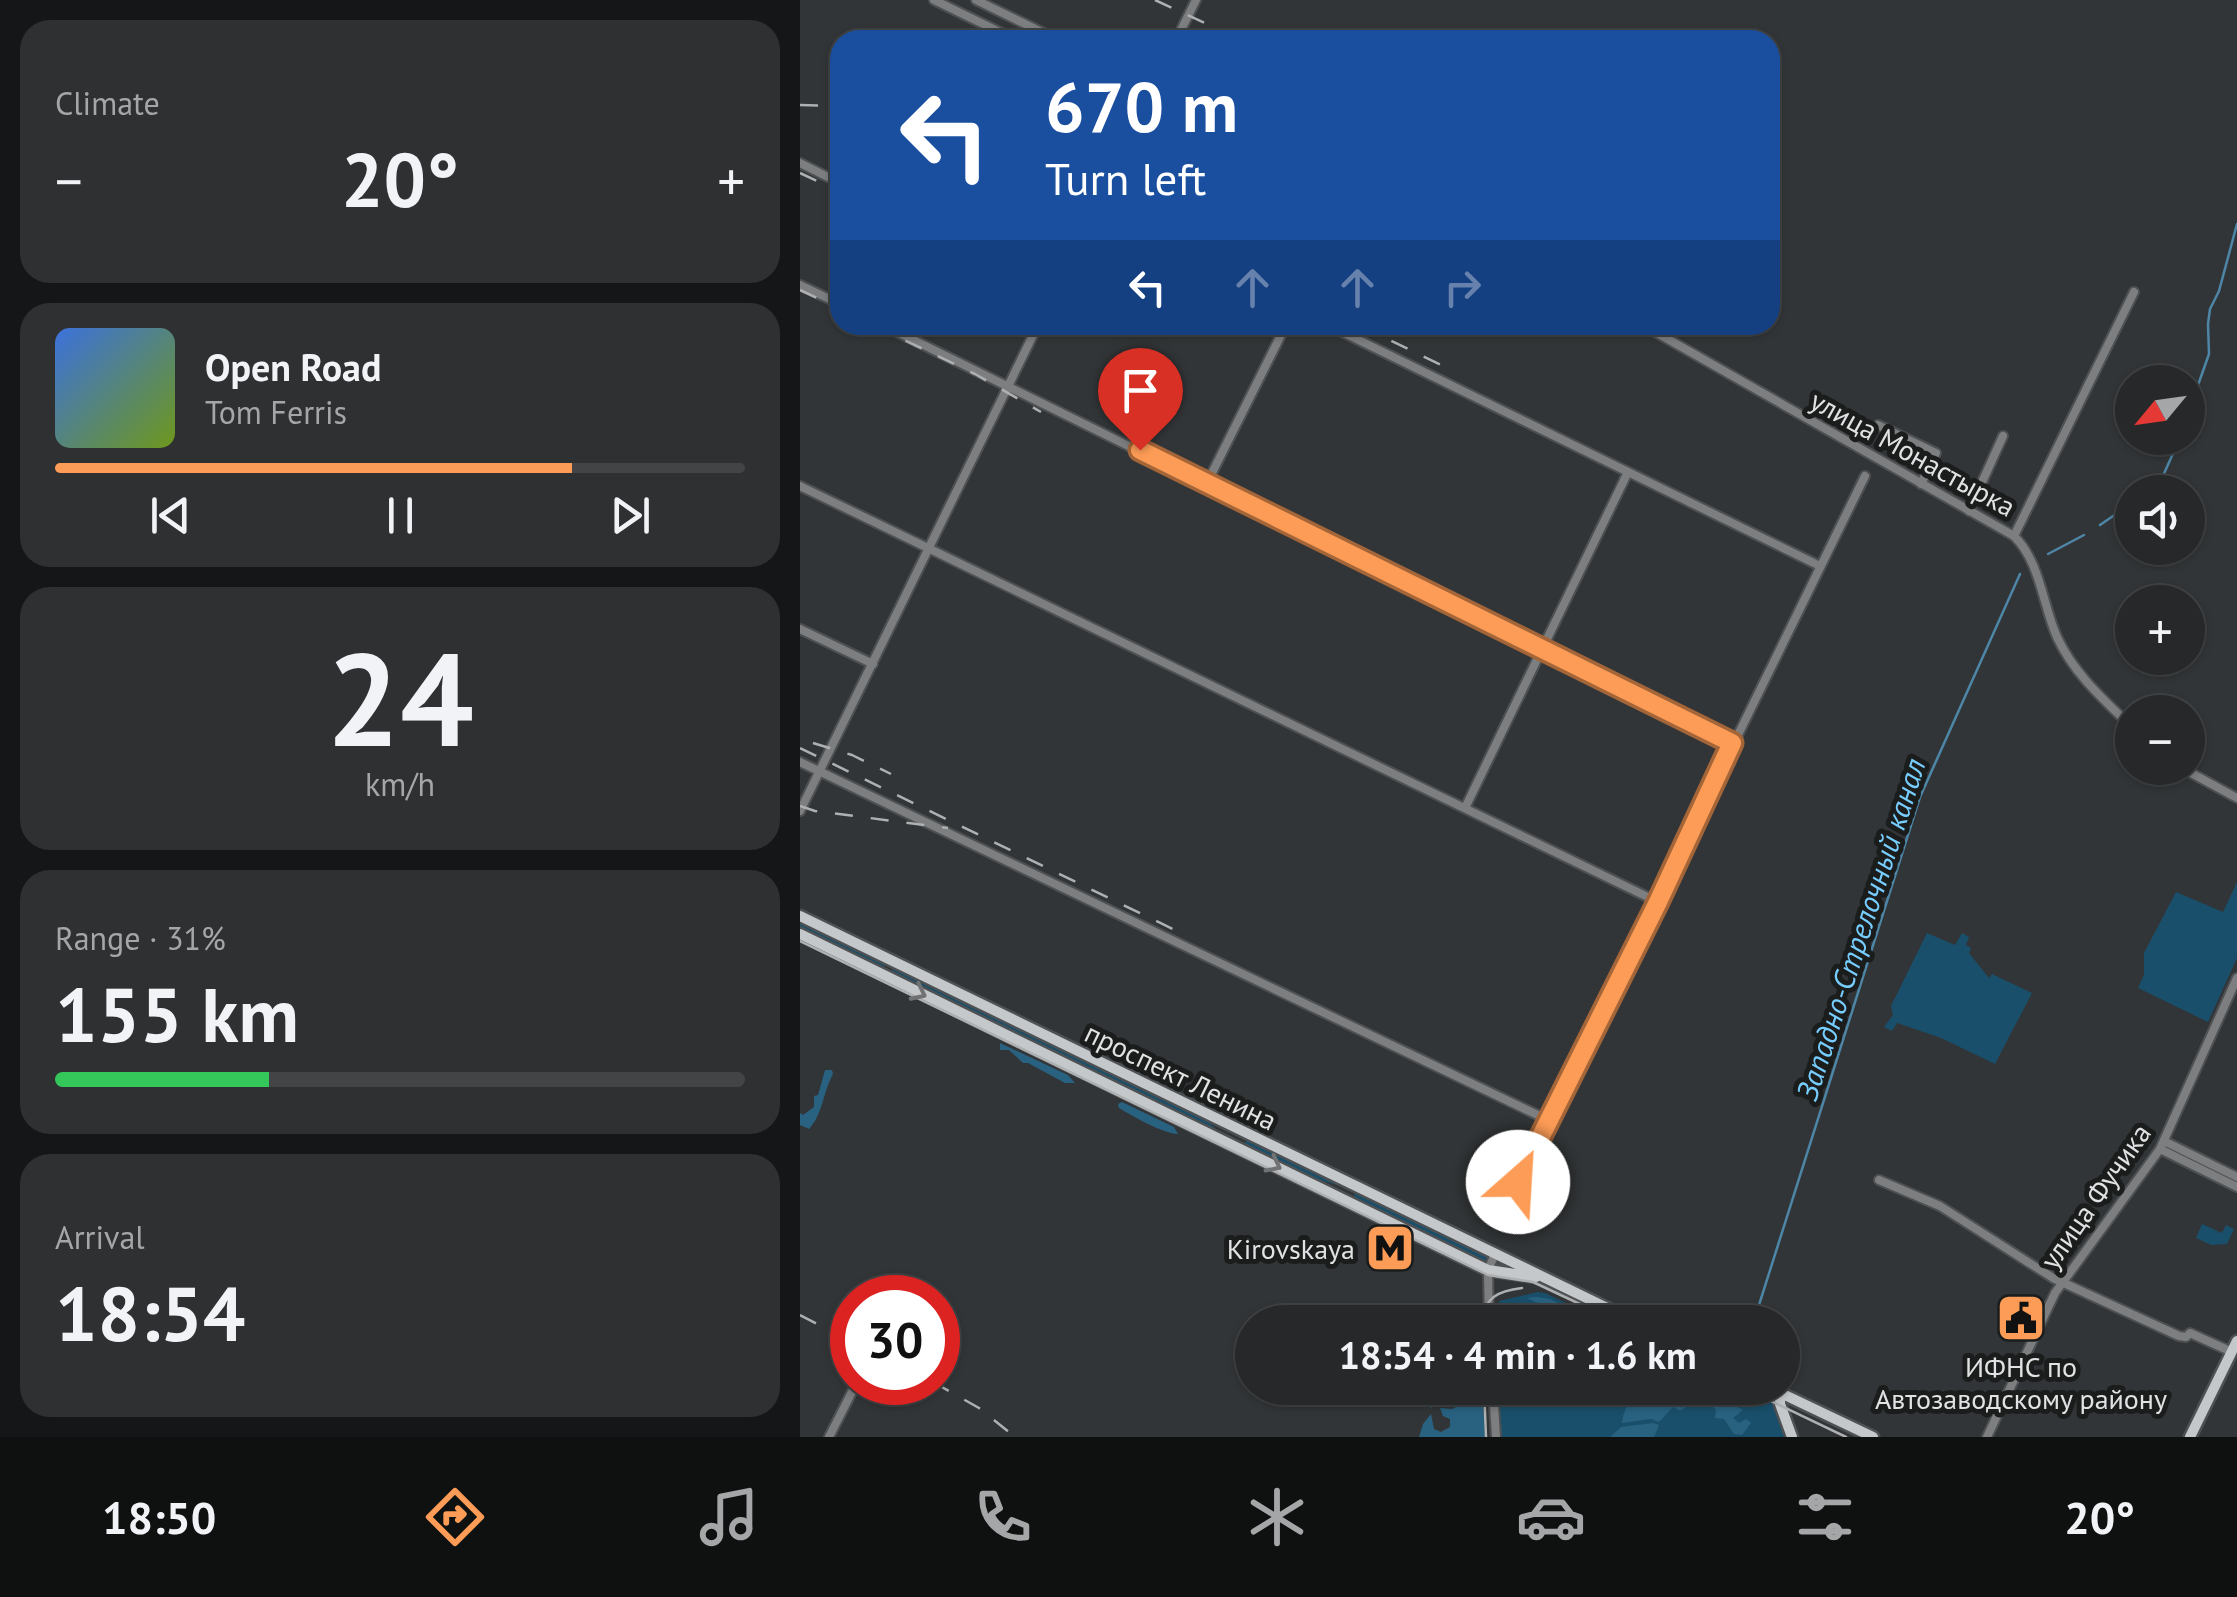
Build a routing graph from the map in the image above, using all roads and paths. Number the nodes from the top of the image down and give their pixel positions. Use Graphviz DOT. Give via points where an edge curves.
graph roads {
  1 [pos="934,0"];
  2 [pos="976,0"];
  3 [pos="1196,0"];
  4 [pos="996,30"];
  5 [pos="1038,30"];
  6 [pos="1181,30"];
  7 [pos="800,163"];
  8 [pos="830,177"];
  9 [pos="800,285"];
  10 [pos="2134,292"];
  11 [pos="830,299"];
  12 [pos="904,335"];
  13 [pos="1033,335"];
  14 [pos="1281,335"];
  15 [pos="1348,335"];
  16 [pos="1660,335"];
  17 [pos="1008,385"];
  18 [pos="1878,425"];
  19 [pos="2003,436"];
  20 [pos="1628,472"];
  21 [pos="1865,476"];
  22 [pos="1206,483"];
  23 [pos="1921,484"];
  24 [pos="800,486"];
  25 [pos="1969,511"];
  26 [pos="2014,536"];
  27 [pos="930,548"];
  28 [pos="1820,566"];
  29 [pos="800,629"];
  30 [pos="1540,648"];
  31 [pos="873,664"];
  32 [pos="2115,711"];
  33 [pos="1732,743"];
  34 [pos="800,762"];
  35 [pos="820,771"];
  36 [pos="2205,781"];
  37 [pos="2237,798"];
  38 [pos="1464,808"];
  39 [pos="800,811"];
  40 [pos="1658,902"];
  41 [pos="800,916"];
  42 [pos="800,934"];
  43 [pos="891,960"];
  44 [pos="884,976"];
  45 [pos="2237,978"];
  46 [pos="1548,1120"];
  47 [pos="1233,1126"];
  48 [pos="1224,1140"];
  49 [pos="2162,1145"];
  50 [pos="2237,1177"];
  51 [pos="1879,1180"];
  52 [pos="1349,1182"];
  53 [pos="2237,1187"];
  54 [pos="1342,1198"];
  55 [pos="1501,1218"];
  56 [pos="1495,1254"];
  57 [pos="1488,1270"];
  58 [pos="1542,1277"];
  59 [pos="2063,1282"];
  60 [pos="1489,1305"];
  61 [pos="1600,1305"];
  62 [pos="2235,1349"];
  63 [pos="1800,1402"];
  64 [pos="845,1405"];
  65 [pos="1494,1405"];
  66 [pos="1780,1405"];
  67 [pos="828,1437"];
  68 [pos="1496,1437"];
  69 [pos="1792,1437"];
  70 [pos="1873,1437"];
  71 [pos="1987,1437"];
  72 [pos="2193,1437"];
  1 -- 4 [label="street"];
  2 -- 5 [label="street"];
  3 -- 6 [label="street"];
  7 -- 8 [label="street"];
  9 -- 11 [label="street"];
  10 -- 26 [label="street"];
  12 -- 17 [label="street"];
  13 -- 17 [label="street"];
  14 -- 22 [label="street"];
  15 -- 20 [label="street"];
  16 -- 23 [label="street, улица Монастырка"];
  17 -- 22 [label="street"];
  17 -- 27 [label="street"];
  18 -- 23 [label="street" via="1936,454"];
  19 -- 25 [label="street"];
  20 -- 28 [label="street"];
  20 -- 30 [label="street"];
  21 -- 28 [label="street"];
  22 -- 30 [label="street"];
  23 -- 25 [label="street, улица Монастырка"];
  24 -- 27 [label="street"];
  25 -- 26 [label="street, улица Монастырка"];
  26 -- 32 [label="street, улица Монастырка" via="2070,660"];
  27 -- 31 [label="street"];
  27 -- 38 [label="street"];
  28 -- 33 [label="street"];
  29 -- 31 [label="street"];
  30 -- 33 [label="street"];
  30 -- 38 [label="street"];
  31 -- 35 [label="street"];
  33 -- 40 [label="street"];
  34 -- 35 [label="street"];
  35 -- 39 [label="street"];
  35 -- 46 [label="street"];
  36 -- 37 [label="street"];
  38 -- 40 [label="street"];
  40 -- 46 [label="street"];
  41 -- 43 [label="main road, проспект Ленина"];
  42 -- 44 [label="main road, проспект Ленина"];
  43 -- 44 [label="main road"];
  43 -- 47 [label="main road, проспект Ленина"];
  44 -- 48 [label="main road, проспект Ленина, one-way"];
  45 -- 49 [label="street, улица Фучика"];
  46 -- 55 [label="street"];
  47 -- 48 [label="main road"];
  47 -- 52 [label="main road, проспект Ленина"];
  48 -- 54 [label="main road, проспект Ленина, one-way"];
  49 -- 50 [label="street"];
  49 -- 53 [label="street"];
  49 -- 59 [label="street, улица Фучика"];
  51 -- 59 [label="street" via="1940,1206"];
  52 -- 54 [label="main road"];
  52 -- 56 [label="main road, проспект Ленина"];
  54 -- 57 [label="main road, проспект Ленина"];
  56 -- 57 [label="street"];
  56 -- 58 [label="main road, проспект Ленина"];
  57 -- 58 [label="main road, проспект Ленина"];
  57 -- 60 [label="street"];
  58 -- 61 [label="main road, проспект Ленина"];
  59 -- 62 [label="street" via="2179,1336 2190,1333"];
  59 -- 71 [label="street, улица Фучика"];
  62 -- 72 [label="main road"];
  63 -- 70 [label="main road"];
  64 -- 67 [label="street"];
  65 -- 68 [label="street"];
  66 -- 69 [label="main road"];
}
